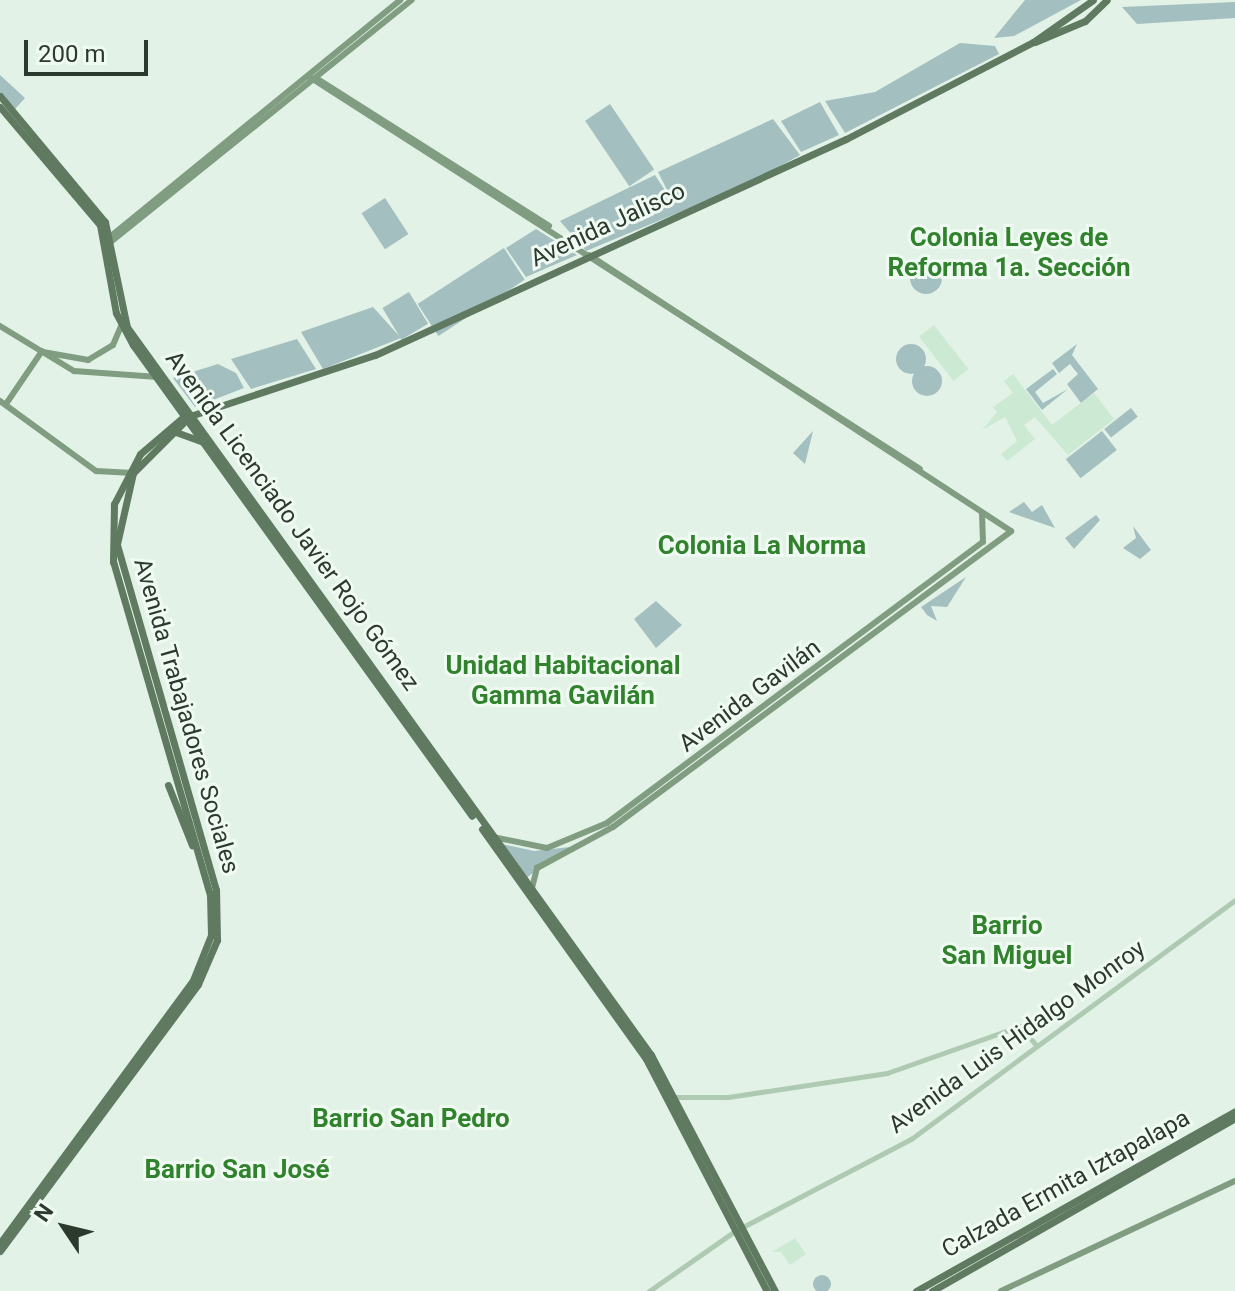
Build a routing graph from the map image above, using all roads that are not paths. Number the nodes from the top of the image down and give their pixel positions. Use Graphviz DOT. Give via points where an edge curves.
graph roads {
  1 [pos="400,0"];
  2 [pos="412,0"];
  3 [pos="1093,0"];
  4 [pos="1107,0"];
  5 [pos="1045,24"];
  6 [pos="1053,30"];
  7 [pos="1033,42"];
  8 [pos="312,78"];
  9 [pos="0,96"];
  10 [pos="0,107"];
  11 [pos="549,226"];
  12 [pos="110,241"];
  13 [pos="587,256"];
  14 [pos="115,284"];
  15 [pos="0,326"];
  16 [pos="121,326"];
  17 [pos="42,351"];
  18 [pos="161,376"];
  19 [pos="3,402"];
  20 [pos="191,416"];
  21 [pos="173,431"];
  22 [pos="209,446"];
  23 [pos="129,474"];
  24 [pos="981,511"];
  25 [pos="275,534"];
  26 [pos="168,785"];
  27 [pos="596,834"];
  28 [pos="495,843"];
  29 [pos="575,845"];
  30 [pos="204,862"];
  31 [pos="525,879"];
  32 [pos="1235,900"];
  33 [pos="1037,1046"];
  34 [pos="670,1096"];
  35 [pos="1235,1111"];
  36 [pos="1235,1118"];
  37 [pos="1235,1181"];
  38 [pos="738,1229"];
  39 [pos="0,1243"];
  40 [pos="0,1251"];
  41 [pos="649,1291"];
  42 [pos="767,1291"];
  43 [pos="775,1291"];
  44 [pos="916,1291"];
  45 [pos="932,1291"];
  46 [pos="1001,1291"];
  1 -- 8 [label="main road"];
  2 -- 8 [label="main road"];
  3 -- 6 [label="main road"];
  4 -- 7 [label="main road" via="1085,21"];
  5 -- 6 [label="main road"];
  6 -- 7 [label="main road"];
  7 -- 13 [label="main road, Avenida Jalisco" via="846,139"];
  8 -- 11 [label="main road"];
  8 -- 12 [label="main road"];
  8 -- 13 [label="main road"];
  9 -- 12 [label="main road"];
  10 -- 12 [label="main road"];
  12 -- 14 [label="main road, Avenida Licenciado Javier Rojo Gómez"];
  13 -- 20 [label="main road, Avenida Jalisco" via="375,355"];
  13 -- 24 [label="main road"];
  14 -- 16 [label="main road, Avenida Licenciado Javier Rojo Gómez"];
  14 -- 18 [label="main road, Avenida Licenciado Javier Rojo Gómez" via="127,327"];
  15 -- 17 [label="main road"];
  16 -- 17 [label="main road" via="113,345 88,360"];
  16 -- 18 [label="main road, Avenida Licenciado Javier Rojo Gómez"];
  17 -- 18 [label="main road" via="94,377"];
  17 -- 19 [label="main road"];
  18 -- 20 [label="main road, Avenida Licenciado Javier Rojo Gómez"];
  19 -- 23 [label="main road" via="96,471"];
  20 -- 21 [label="main road, Avenida Trabajadores Sociales"];
  20 -- 22 [label="main road, Avenida Licenciado Javier Rojo Gómez"];
  20 -- 23 [label="main road, Avenida Trabajadores Sociales" via="154,439"];
  20 -- 25 [label="main road, Avenida Licenciado Javier Rojo Gómez"];
  21 -- 22 [label="main road"];
  21 -- 23 [label="main road, Avenida Trabajadores Sociales"];
  22 -- 25 [label="main road, Avenida Licenciado Javier Rojo Gómez"];
  23 -- 30 [label="main road, Avenida Trabajadores Sociales" via="110,523 113,562"];
  24 -- 27 [label="main road, Avenida Gavilán" via="983,542"];
  24 -- 27 [label="main road, Avenida Gavilán" via="1011,531"];
  25 -- 28 [label="main road, Avenida Licenciado Javier Rojo Gómez"];
  26 -- 30 [label="main road"];
  27 -- 29 [label="main road, Avenida Gavilán"];
  28 -- 29 [label="main road, Avenida Gavilán" via="533,848"];
  28 -- 31 [label="main road, Avenida Licenciado Javier Rojo Gómez"];
  29 -- 31 [label="main road, Avenida Gavilán"];
  30 -- 39 [label="main road, Avenida Trabajadores Sociales" via="212,914 201,967"];
  30 -- 40 [label="main road, Avenida Trabajadores Sociales" via="219,926 207,969"];
  31 -- 34 [label="main road, Avenida Licenciado Javier Rojo Gómez"];
  31 -- 34 [label="main road, Avenida Licenciado Javier Rojo Gómez"];
  32 -- 33 [label="street, Avenida Luis Hidalgo Monroy"];
  33 -- 34 [label="street" via="1020,1026 887,1073 728,1097"];
  33 -- 38 [label="street, Avenida Luis Hidalgo Monroy" via="911,1139"];
  34 -- 38 [label="main road, Avenida Licenciado Javier Rojo Gómez"];
  35 -- 44 [label="main road, Calzada Ermita Iztapalapa"];
  36 -- 45 [label="main road, Calzada Ermita Iztapalapa"];
  37 -- 46 [label="main road"];
  38 -- 41 [label="street, Avenida Luis Hidalgo Monroy"];
  38 -- 42 [label="main road, Avenida Licenciado Javier Rojo Gómez"];
  38 -- 43 [label="main road, Avenida Licenciado Javier Rojo Gómez"];
}
